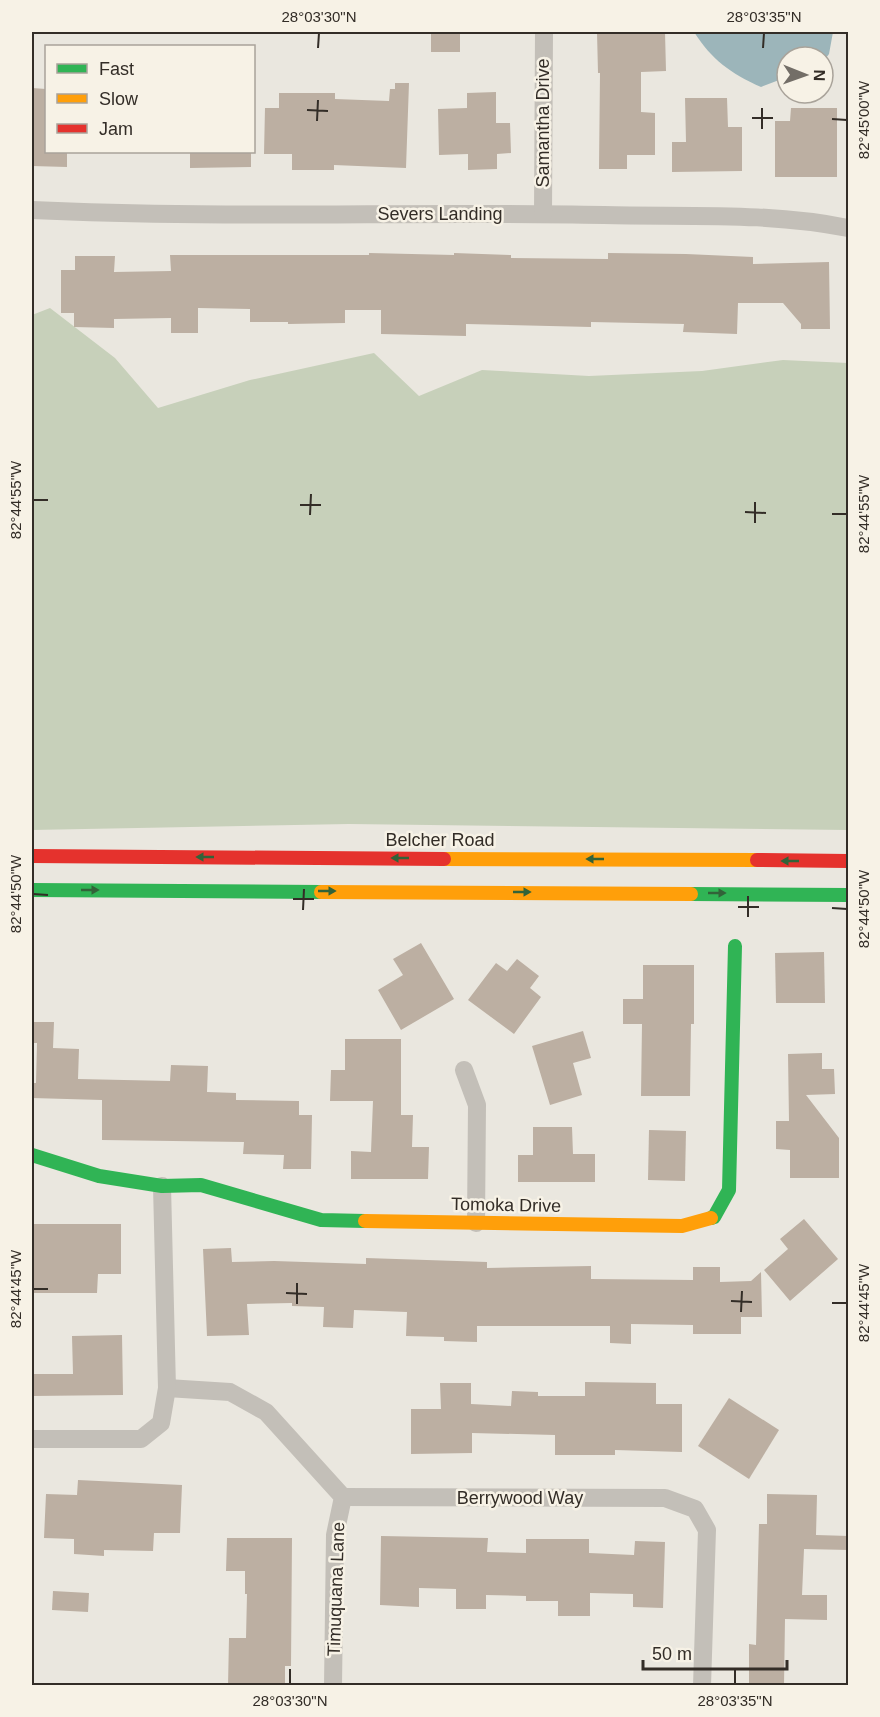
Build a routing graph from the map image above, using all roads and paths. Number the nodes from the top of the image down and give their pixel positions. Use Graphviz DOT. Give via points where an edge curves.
graph roads {
  1 [pos="544,32"];
  2 [pos="32,210"];
  3 [pos="543,214"];
  4 [pos="849,228"];
  5 [pos="32,856"];
  6 [pos="849,861"];
  7 [pos="32,890"];
  8 [pos="849,895"];
  9 [pos="735,946"];
  10 [pos="464,1070"];
  11 [pos="32,1155"];
  12 [pos="162,1186"];
  13 [pos="476,1223"];
  14 [pos="167,1388"];
  15 [pos="32,1439"];
  16 [pos="343,1497"];
  17 [pos="333,1686"];
  18 [pos="702,1686"];
  1 -- 3 [label="street, Samantha Drive"];
  2 -- 3 [label="street, Severs Landing" via="134,215"];
  3 -- 4 [label="street, Severs Landing" via="776,219"];
  6 -- 5 [label="main road, Belcher Road, one-way"];
  7 -- 8 [label="main road, one-way"];
  9 -- 13 [label="main road, Tomoka Drive" via="729,1190 714,1217 682,1226"];
  10 -- 13 [label="street" via="477,1105"];
  11 -- 12 [label="main road, Tomoka Drive" via="99,1176"];
  12 -- 13 [label="main road, Tomoka Drive" via="201,1185 321,1220"];
  12 -- 14 [label="street"];
  14 -- 15 [label="street" via="161,1423 141,1439"];
  14 -- 16 [label="street, Timuquana Lane" via="230,1392 266,1412"];
  16 -- 17 [label="street, Timuquana Lane" via="335,1535"];
  16 -- 18 [label="street, Berrywood Way" via="665,1498 695,1509 706,1530"];
}
